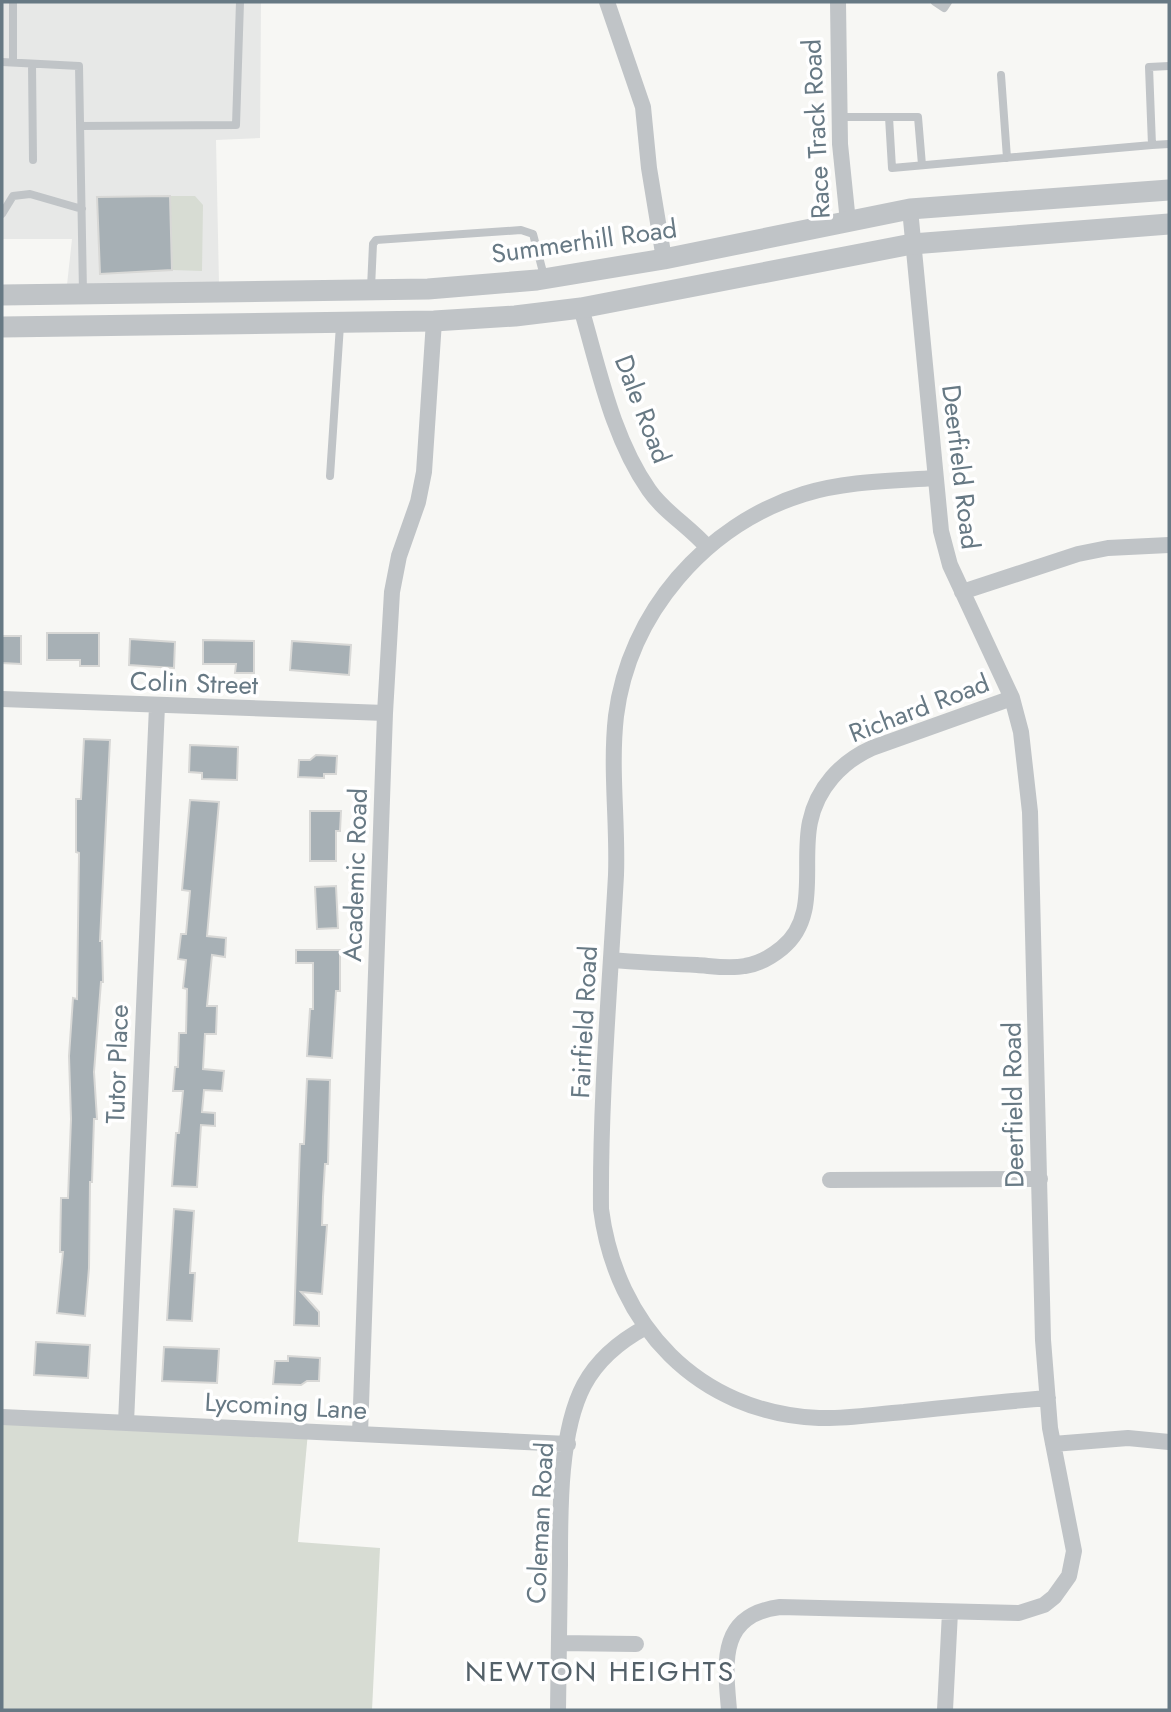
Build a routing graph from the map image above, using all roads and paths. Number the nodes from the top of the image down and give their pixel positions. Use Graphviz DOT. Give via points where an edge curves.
graph roads {
  1 [pos="13,2"];
  2 [pos="240,2"];
  3 [pos="607,2"];
  4 [pos="838,2"];
  5 [pos="935,2"];
  6 [pos="948,2"];
  7 [pos="2,62"];
  8 [pos="13,62"];
  9 [pos="32,64"];
  10 [pos="1169,66"];
  11 [pos="1001,75"];
  12 [pos="840,117"];
  13 [pos="889,117"];
  14 [pos="80,127"];
  15 [pos="1169,144"];
  16 [pos="1152,145"];
  17 [pos="1007,158"];
  18 [pos="33,160"];
  19 [pos="922,165"];
  20 [pos="1169,190"];
  21 [pos="82,209"];
  22 [pos="910,209"];
  23 [pos="2,214"];
  24 [pos="848,222"];
  25 [pos="1169,224"];
  26 [pos="912,244"];
  27 [pos="851,254"];
  28 [pos="664,260"];
  29 [pos="544,279"];
  30 [pos="371,290"];
  31 [pos="83,293"];
  32 [pos="2,295"];
  33 [pos="581,308"];
  34 [pos="434,321"];
  35 [pos="340,323"];
  36 [pos="2,327"];
  37 [pos="330,476"];
  38 [pos="935,478"];
  39 [pos="1169,545"];
  40 [pos="707,547"];
  41 [pos="962,592"];
  42 [pos="1012,698"];
  43 [pos="2,699"];
  44 [pos="156,706"];
  45 [pos="385,713"];
  46 [pos="611,960"];
  47 [pos="830,1180"];
  48 [pos="1040,1180"];
  49 [pos="646,1327"];
  50 [pos="1048,1398"];
  51 [pos="2,1417"];
  52 [pos="126,1423"];
  53 [pos="360,1434"];
  54 [pos="1169,1442"];
  55 [pos="568,1444"];
  56 [pos="1053,1444"];
  57 [pos="950,1612"];
  58 [pos="559,1643"];
  59 [pos="636,1644"];
  60 [pos="558,1710"];
  61 [pos="729,1710"];
  62 [pos="945,1710"];
  1 -- 8 [label="lane"];
  2 -- 14 [label="lane" via="236,125"];
  3 -- 28 [label="street" via="643,107"];
  4 -- 12 [label="street, Race Track Road"];
  5 -- 6 [label="lane" via="944,8"];
  7 -- 8 [label="lane"];
  8 -- 9 [label="lane"];
  9 -- 14 [label="lane" via="79,66"];
  9 -- 18 [label="lane"];
  10 -- 16 [label="lane" via="1149,67"];
  11 -- 17 [label="lane"];
  12 -- 13 [label="lane"];
  12 -- 24 [label="street, Race Track Road"];
  13 -- 19 [label="lane" via="918,117"];
  13 -- 19 [label="lane" via="892,168"];
  14 -- 21 [label="lane"];
  15 -- 16 [label="lane"];
  16 -- 17 [label="lane"];
  17 -- 19 [label="lane"];
  20 -- 22 [label="street, Summerhill Road"];
  21 -- 23 [label="lane" via="30,194 13,196"];
  21 -- 31 [label="lane"];
  22 -- 24 [label="street, Summerhill Road"];
  22 -- 26 [label="street, Deerfield Road"];
  24 -- 27 [label="street, Race Track Road"];
  24 -- 28 [label="street, Summerhill Road"];
  25 -- 26 [label="street"];
  26 -- 27 [label="street"];
  26 -- 38 [label="street, Deerfield Road"];
  27 -- 33 [label="street"];
  28 -- 29 [label="street, Summerhill Road"];
  29 -- 30 [label="street, Summerhill Road"];
  29 -- 30 [label="lane" via="533,234 521,230 376,240"];
  30 -- 31 [label="street, Summerhill Road"];
  31 -- 32 [label="street, Summerhill Road"];
  33 -- 34 [label="street"];
  33 -- 40 [label="street, Dale Road" via="624,444 650,492"];
  34 -- 35 [label="street"];
  34 -- 45 [label="street, Academic Road" via="424,472 392,592"];
  35 -- 36 [label="street"];
  35 -- 37 [label="lane"];
  38 -- 40 [label="street, Fairfield Road" via="860,483 805,494 753,515"];
  38 -- 41 [label="street, Deerfield Road" via="941,531"];
  39 -- 41 [label="street" via="1078,554"];
  40 -- 46 [label="street, Fairfield Road" via="653,611 621,688 614,744 617,861"];
  41 -- 42 [label="street, Deerfield Road"];
  42 -- 46 [label="street, Richard Road" via="872,748 837,772 818,798 810,819 803,919 774,955 730,967"];
  42 -- 48 [label="street, Deerfield Road" via="1021,732 1030,812"];
  43 -- 44 [label="street, Colin Street"];
  44 -- 45 [label="street, Colin Street"];
  44 -- 52 [label="street, Tutor Place"];
  45 -- 53 [label="street, Academic Road"];
  46 -- 49 [label="street, Fairfield Road" via="601,1209 617,1278"];
  47 -- 48 [label="street"];
  48 -- 50 [label="street, Deerfield Road"];
  49 -- 50 [label="street, Fairfield Road" via="670,1356 708,1384 751,1405 797,1416 844,1417"];
  49 -- 55 [label="street, Coleman Road" via="621,1343 592,1373 576,1405"];
  50 -- 56 [label="street, Deerfield Road"];
  51 -- 52 [label="street, Lycoming Lane"];
  52 -- 53 [label="street, Lycoming Lane"];
  53 -- 55 [label="street, Lycoming Lane"];
  54 -- 56 [label="street" via="1128,1438"];
  55 -- 58 [label="street, Coleman Road" via="561,1493"];
  56 -- 57 [label="street, Deerfield Road" via="1074,1551 1063,1587 1044,1605 1019,1613"];
  57 -- 61 [label="street, Deerfield Road" via="780,1608 758,1613 739,1626 727,1647"];
  57 -- 62 [label="street"];
  58 -- 59 [label="street"];
  58 -- 60 [label="street, Coleman Road"];
}
